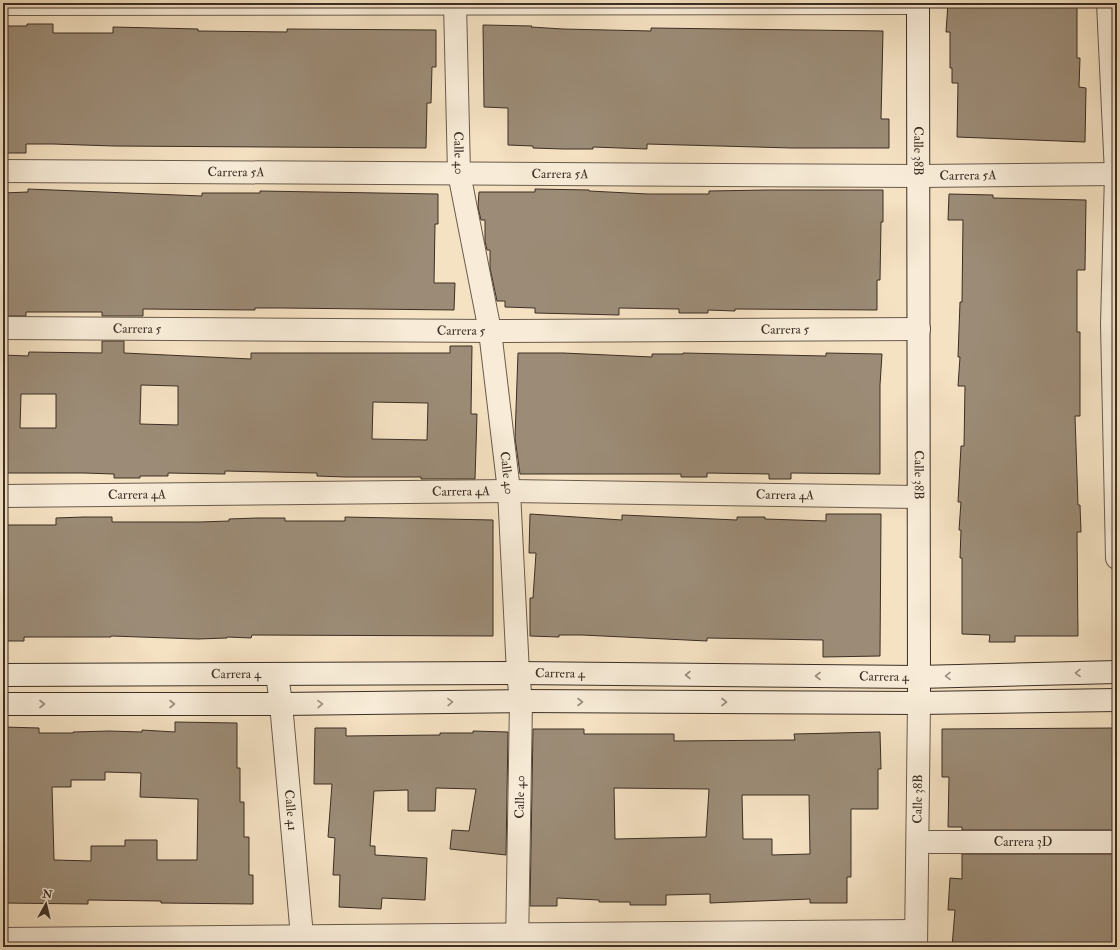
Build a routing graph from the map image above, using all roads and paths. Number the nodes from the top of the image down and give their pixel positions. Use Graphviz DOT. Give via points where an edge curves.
graph roads {
  1 [pos="455,3"];
  2 [pos="918,3"];
  3 [pos="1108,3"];
  4 [pos="3,4"];
  5 [pos="3,171"];
  6 [pos="459,173"];
  7 [pos="1116,174"];
  8 [pos="919,176"];
  9 [pos="1115,324"];
  10 [pos="3,328"];
  11 [pos="918,329"];
  12 [pos="490,331"];
  13 [pos="508,491"];
  14 [pos="1117,492"];
  15 [pos="3,496"];
  16 [pos="918,497"];
  17 [pos="1117,558"];
  18 [pos="1117,672"];
  19 [pos="518,673"];
  20 [pos="277,674"];
  21 [pos="3,676"];
  22 [pos="918,676"];
  23 [pos="1117,700"];
  24 [pos="521,701"];
  25 [pos="919,703"];
  26 [pos="3,704"];
  27 [pos="281,704"];
  28 [pos="930,842"];
  29 [pos="1117,842"];
  30 [pos="3,939"];
  31 [pos="916,939"];
  32 [pos="717,940"];
  33 [pos="517,941"];
  34 [pos="303,942"];
  1 -- 2 [label="street"];
  1 -- 4 [label="street"];
  1 -- 6 [label="street, Calle 40"];
  2 -- 8 [label="street, Calle 38B"];
  3 -- 7 [label="street"];
  5 -- 6 [label="street, Carrera 5A"];
  6 -- 8 [label="street, Carrera 5A"];
  6 -- 12 [label="street, Calle 40"];
  7 -- 8 [label="street, Carrera 5A"];
  7 -- 9 [label="street"];
  8 -- 11 [label="street, Calle 38B"];
  9 -- 14 [label="street"];
  10 -- 12 [label="street, Carrera 5"];
  11 -- 12 [label="street, Carrera 5"];
  11 -- 16 [label="street, Calle 38B"];
  12 -- 13 [label="street, Calle 40"];
  13 -- 15 [label="street, Carrera 4A"];
  13 -- 16 [label="street, Carrera 4A"];
  13 -- 19 [label="street, Calle 40"];
  14 -- 17 [label="street"];
  16 -- 22 [label="street, Calle 38B"];
  18 -- 22 [label="street, Carrera 4, one-way"];
  19 -- 20 [label="street, Carrera 4"];
  22 -- 19 [label="street, Carrera 4, one-way"];
  19 -- 24 [label="street, Calle 40"];
  20 -- 21 [label="street, Carrera 4"];
  20 -- 27 [label="street, Calle 41"];
  22 -- 25 [label="street, Calle 38B"];
  23 -- 25 [label="street, Carrera 4"];
  24 -- 25 [label="street, Carrera 4, one-way"];
  27 -- 24 [label="street, Carrera 4, one-way"];
  24 -- 33 [label="street, Calle 40"];
  25 -- 31 [label="street, Calle 38B"];
  26 -- 27 [label="street, Carrera 4, one-way"];
  27 -- 34 [label="street, Calle 41"];
  28 -- 29 [label="street, Carrera 3D"];
  30 -- 34 [label="street"];
  31 -- 32 [label="street"];
  32 -- 33 [label="street"];
  33 -- 34 [label="street"];
}
